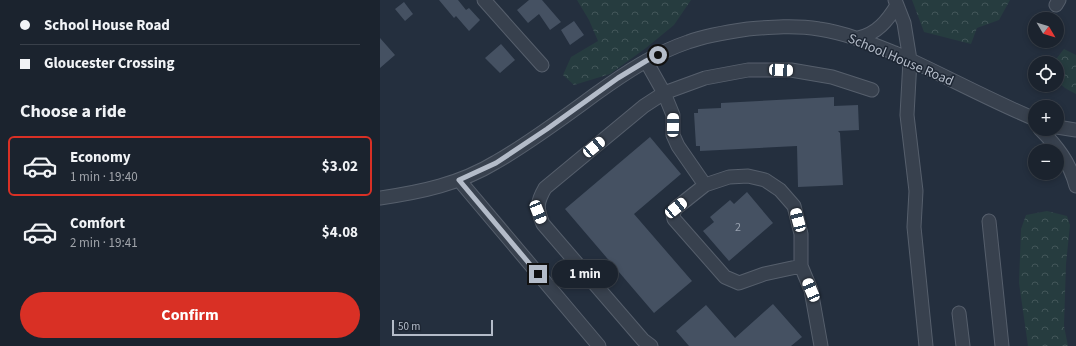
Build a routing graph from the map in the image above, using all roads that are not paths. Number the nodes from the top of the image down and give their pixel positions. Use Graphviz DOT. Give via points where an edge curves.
graph roads {
  1 [pos="484,0"];
  2 [pos="896,3"];
  3 [pos="858,38"];
  4 [pos="910,60"];
  5 [pos="646,61"];
  6 [pos="542,65"];
  7 [pos="872,90"];
  8 [pos="664,93"];
  9 [pos="1028,117"];
  10 [pos="1064,128"];
  11 [pos="1076,130"];
  12 [pos="1047,136"];
  13 [pos="459,180"];
  14 [pos="705,185"];
  15 [pos="1076,186"];
  16 [pos="380,198"];
  17 [pos="989,222"];
  18 [pos="801,266"];
  19 [pos="959,313"];
  20 [pos="599,346"];
  21 [pos="651,346"];
  22 [pos="821,346"];
  23 [pos="926,346"];
  24 [pos="963,346"];
  25 [pos="1002,346"];
  1 -- 6 [label="street"];
  2 -- 3 [label="street" via="889,18 875,31"];
  2 -- 4 [label="street" via="904,23"];
  3 -- 4 [label="street, School House Road"];
  3 -- 5 [label="street, School House Road" via="819,29 774,26 720,33 689,41"];
  4 -- 9 [label="street, School House Road"];
  4 -- 23 [label="street" via="908,115 916,192 914,227"];
  5 -- 8 [label="street"];
  5 -- 13 [label="street, School House Road" via="496,163"];
  7 -- 8 [label="street" via="819,74 770,69 748,70 705,78"];
  8 -- 14 [label="street" via="673,115 673,135"];
  8 -- 21 [label="street" via="644,106 545,188 539,199 538,212 543,224 643,340"];
  10 -- 11 [label="street"];
  12 -- 15 [label="street" via="1067,162"];
  13 -- 16 [label="street, School House Road" via="417,193"];
  13 -- 20 [label="street"];
  14 -- 18 [label="street" via="729,177 748,176 765,180 780,190 794,206 801,234"];
  14 -- 18 [label="street" via="676,208 674,219 725,277 739,283 764,274"];
  17 -- 25 [label="street"];
  18 -- 22 [label="street" via="811,290"];
  19 -- 24 [label="street"];
}
